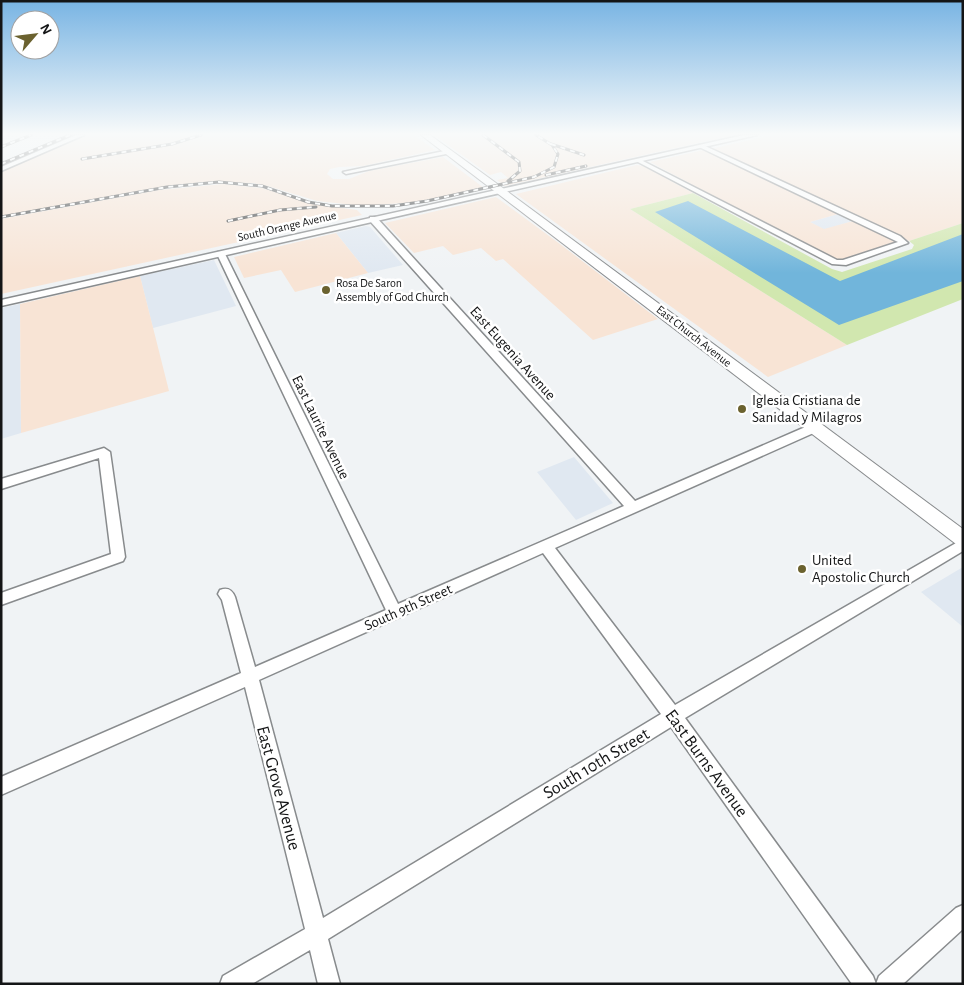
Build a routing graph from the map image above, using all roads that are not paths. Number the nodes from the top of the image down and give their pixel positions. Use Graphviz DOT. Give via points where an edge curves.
graph roads {
  1 [pos="488,181"];
  2 [pos="543,181"];
  3 [pos="678,181"];
  4 [pos="775,181"];
  5 [pos="500,190"];
  6 [pos="373,219"];
  7 [pos="221,254"];
  8 [pos="1,303"];
  9 [pos="814,428"];
  10 [pos="1,484"];
  11 [pos="632,507"];
  12 [pos="963,539"];
  13 [pos="963,544"];
  14 [pos="545,545"];
  15 [pos="224,594"];
  16 [pos="1,599"];
  17 [pos="394,614"];
  18 [pos="249,676"];
  19 [pos="673,716"];
  20 [pos="1,786"];
  21 [pos="963,915"];
  22 [pos="315,935"];
  23 [pos="231,984"];
  24 [pos="329,984"];
  25 [pos="865,984"];
  26 [pos="887,984"];
  1 -- 5 [label="main road, East Church Avenue"];
  2 -- 5 [label="street, South Orange Avenue"];
  3 -- 4 [label="street" via="835,262 843,263 904,243"];
  5 -- 6 [label="street, South Orange Avenue"];
  5 -- 9 [label="main road, East Church Avenue"];
  6 -- 7 [label="street, South Orange Avenue"];
  6 -- 11 [label="street, East Eugenia Avenue"];
  7 -- 8 [label="street, South Orange Avenue"];
  7 -- 17 [label="street, East Laurite Avenue"];
  9 -- 11 [label="street, South 9th Street"];
  9 -- 12 [label="main road, East Church Avenue"];
  10 -- 16 [label="street" via="104,452 118,557"];
  11 -- 14 [label="street, South 9th Street"];
  13 -- 19 [label="street, South 10th Street"];
  14 -- 17 [label="street, South 9th Street"];
  14 -- 19 [label="street, East Burns Avenue"];
  15 -- 18 [label="street, East Grove Avenue" via="228,596"];
  17 -- 18 [label="street, South 9th Street"];
  18 -- 20 [label="street, South 9th Street"];
  18 -- 22 [label="street, East Grove Avenue" via="279,783"];
  19 -- 22 [label="street, South 10th Street"];
  19 -- 25 [label="street, East Burns Avenue"];
  21 -- 26 [label="street"];
  22 -- 23 [label="street, South 10th Street"];
  22 -- 24 [label="street, East Grove Avenue"];
}
